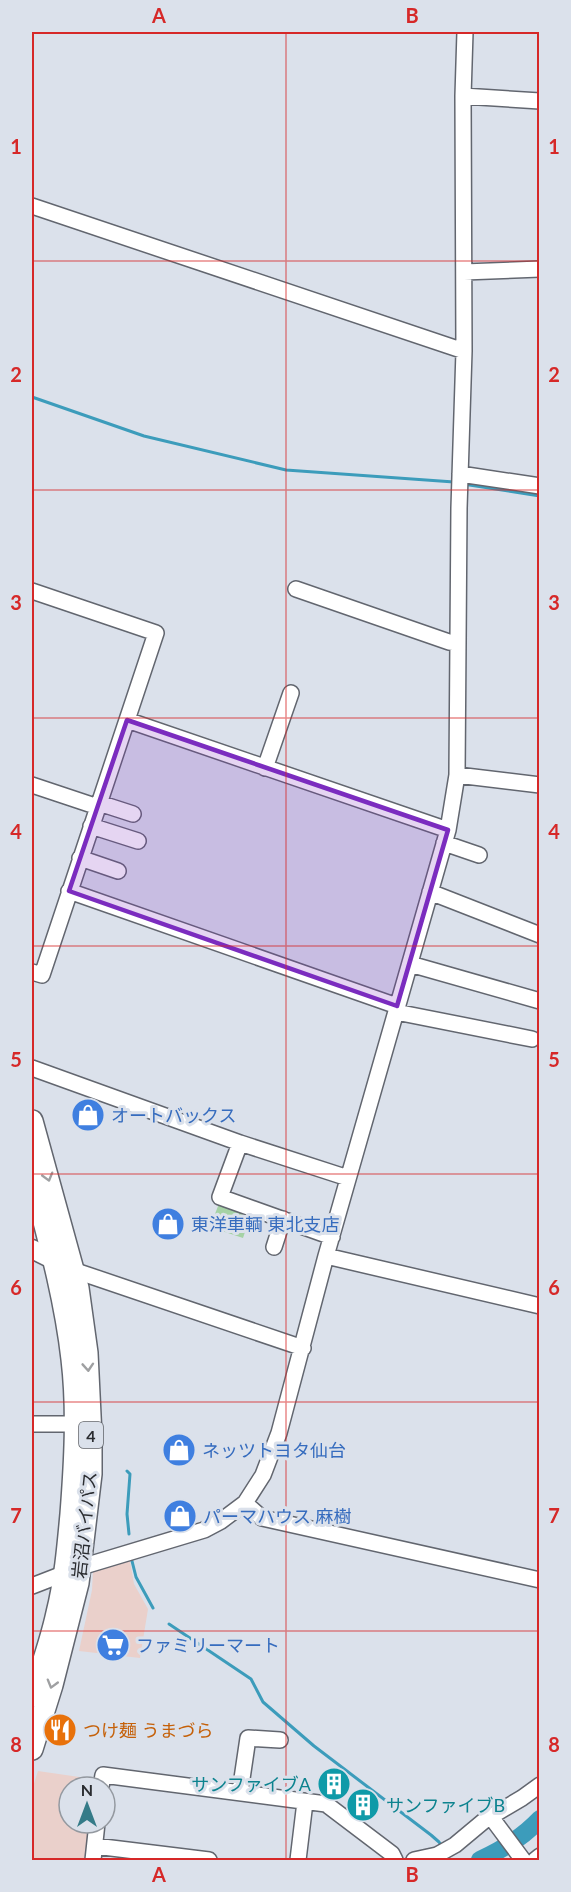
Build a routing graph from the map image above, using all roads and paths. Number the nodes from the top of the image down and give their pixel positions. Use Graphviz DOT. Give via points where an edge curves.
graph roads {
  1 [pos="465,32"];
  2 [pos="463,96"];
  3 [pos="540,101"];
  4 [pos="32,206"];
  5 [pos="540,269"];
  6 [pos="464,272"];
  7 [pos="464,351"];
  8 [pos="460,479"];
  9 [pos="540,486"];
  10 [pos="296,589"];
  11 [pos="32,591"];
  12 [pos="458,643"];
  13 [pos="291,693"];
  14 [pos="127,720"];
  15 [pos="265,768"];
  16 [pos="457,775"];
  17 [pos="32,785"];
  18 [pos="540,785"];
  19 [pos="98,805"];
  20 [pos="133,814"];
  21 [pos="91,826"];
  22 [pos="446,836"];
  23 [pos="138,841"];
  24 [pos="479,855"];
  25 [pos="80,858"];
  26 [pos="117,871"];
  27 [pos="69,891"];
  28 [pos="430,892"];
  29 [pos="540,935"];
  30 [pos="410,964"];
  31 [pos="32,972"];
  32 [pos="540,1001"];
  33 [pos="396,1009"];
  34 [pos="532,1039"];
  35 [pos="32,1068"];
  36 [pos="32,1120"];
  37 [pos="240,1143"];
  38 [pos="32,1176"];
  39 [pos="348,1178"];
  40 [pos="283,1220"];
  41 [pos="332,1237"];
  42 [pos="274,1247"];
  43 [pos="32,1249"];
  44 [pos="326,1256"];
  45 [pos="55,1260"];
  46 [pos="73,1270"];
  47 [pos="540,1306"];
  48 [pos="303,1348"];
  49 [pos="32,1424"];
  50 [pos="75,1424"];
  51 [pos="245,1503"];
  52 [pos="73,1571"];
  53 [pos="540,1580"];
  54 [pos="32,1586"];
  55 [pos="32,1696"];
  56 [pos="280,1740"];
  57 [pos="32,1749"];
  58 [pos="117,1777"];
  59 [pos="540,1785"];
  60 [pos="240,1792"];
  61 [pos="305,1802"];
  62 [pos="493,1819"];
  63 [pos="96,1835"];
  64 [pos="94,1853"];
  65 [pos="540,1856"];
  66 [pos="209,1860"];
  67 [pos="297,1860"];
  68 [pos="395,1860"];
  69 [pos="414,1860"];
  70 [pos="524,1860"];
  71 [pos="535,1860"];
  1 -- 2 [label="street"];
  2 -- 3 [label="street"];
  2 -- 6 [label="street"];
  4 -- 7 [label="street"];
  5 -- 6 [label="street"];
  6 -- 7 [label="street"];
  7 -- 8 [label="street"];
  8 -- 9 [label="street"];
  8 -- 12 [label="street"];
  10 -- 12 [label="street"];
  11 -- 14 [label="street" via="156,633"];
  12 -- 16 [label="street"];
  13 -- 15 [label="street"];
  14 -- 15 [label="street"];
  14 -- 19 [label="street"];
  15 -- 22 [label="street"];
  16 -- 18 [label="street"];
  16 -- 22 [label="street"];
  17 -- 19 [label="street"];
  19 -- 20 [label="street"];
  19 -- 21 [label="street"];
  21 -- 23 [label="street"];
  21 -- 25 [label="street"];
  22 -- 24 [label="street"];
  22 -- 28 [label="street"];
  25 -- 26 [label="street"];
  25 -- 27 [label="street"];
  27 -- 31 [label="street" via="42,975"];
  27 -- 33 [label="street"];
  28 -- 29 [label="street"];
  28 -- 30 [label="street"];
  30 -- 32 [label="street"];
  30 -- 33 [label="street"];
  33 -- 34 [label="street"];
  33 -- 39 [label="street"];
  35 -- 37 [label="street"];
  36 -- 46 [label="highway, 岩沼バイパス / 4, one-way"];
  37 -- 39 [label="street"];
  37 -- 40 [label="street" via="220,1197"];
  38 -- 45 [label="highway, 岩沼バイパス / 4"];
  39 -- 41 [label="street"];
  40 -- 41 [label="street"];
  40 -- 42 [label="street"];
  41 -- 44 [label="street"];
  43 -- 45 [label="main road"];
  44 -- 47 [label="street"];
  44 -- 48 [label="street"];
  45 -- 46 [label="main road"];
  45 -- 50 [label="highway, 岩沼バイパス / 4" via="72,1359"];
  46 -- 48 [label="street"];
  46 -- 52 [label="highway, 岩沼バイパス / 4, one-way" via="87,1353 91,1424 91,1474"];
  48 -- 51 [label="street" via="279,1433 263,1475"];
  49 -- 50 [label="street"];
  50 -- 52 [label="highway, 岩沼バイパス / 4"];
  51 -- 52 [label="street" via="204,1530"];
  51 -- 53 [label="street" via="261,1518"];
  52 -- 54 [label="street"];
  52 -- 55 [label="highway, 岩沼バイパス / 4"];
  52 -- 57 [label="highway, 岩沼バイパス / 4, one-way" via="73,1607"];
  56 -- 60 [label="street" via="248,1738"];
  58 -- 60 [label="street"];
  59 -- 62 [label="street"];
  60 -- 61 [label="street"];
  61 -- 67 [label="street"];
  61 -- 68 [label="street" via="326,1804"];
  62 -- 69 [label="street" via="437,1855"];
  62 -- 70 [label="street"];
  63 -- 64 [label="street"];
  64 -- 66 [label="street"];
  65 -- 71 [label="street"];
}
